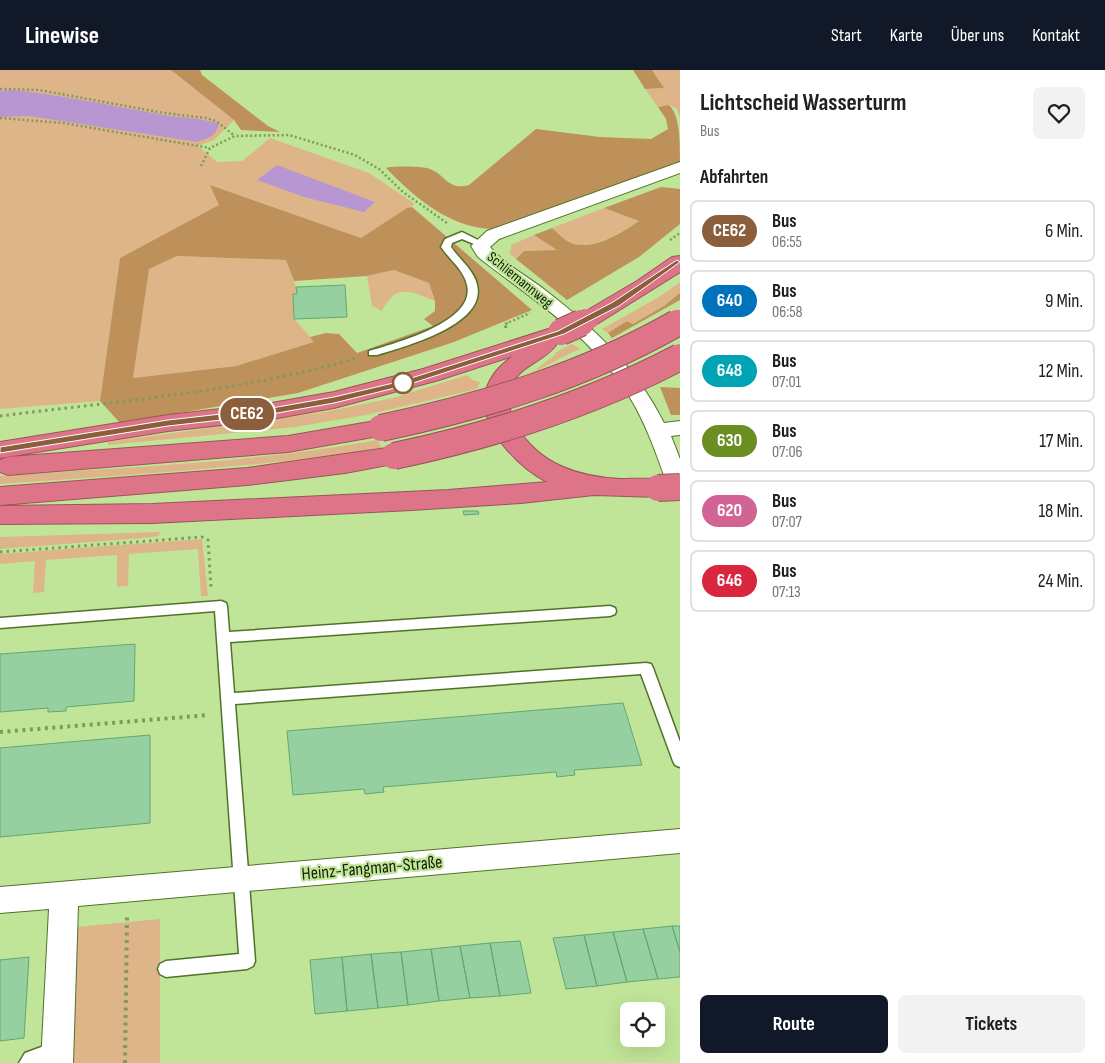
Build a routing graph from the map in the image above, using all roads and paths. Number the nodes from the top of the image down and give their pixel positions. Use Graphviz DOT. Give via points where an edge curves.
graph roads {
  1 [pos="0,89"];
  2 [pos="0,118"];
  3 [pos="235,136"];
  4 [pos="210,148"];
  5 [pos="201,166"];
  6 [pos="680,167"];
  7 [pos="449,224"];
  8 [pos="680,233"];
  9 [pos="670,240"];
  10 [pos="480,244"];
  11 [pos="680,262"];
  12 [pos="536,311"];
  13 [pos="680,321"];
  14 [pos="507,331"];
  15 [pos="561,332"];
  16 [pos="373,353"];
  17 [pos="680,357"];
  18 [pos="0,416"];
  19 [pos="680,428"];
  20 [pos="658,431"];
  21 [pos="0,450"];
  22 [pos="0,467"];
  23 [pos="594,486"];
  24 [pos="673,488"];
  25 [pos="0,496"];
  26 [pos="0,515"];
  27 [pos="0,552"];
  28 [pos="212,606"];
  29 [pos="610,611"];
  30 [pos="0,623"];
  31 [pos="223,637"];
  32 [pos="229,706"];
  33 [pos="0,732"];
  34 [pos="680,761"];
  35 [pos="680,841"];
  36 [pos="240,880"];
  37 [pos="127,890"];
  38 [pos="64,894"];
  39 [pos="0,900"];
  40 [pos="166,969"];
  41 [pos="57,1056"];
  42 [pos="27,1063"];
  43 [pos="125,1063"];
  1 -- 3 [label="path" via="38,90 206,118 216,121"];
  2 -- 4 [label="path" via="63,123"];
  3 -- 4 [label="path"];
  3 -- 7 [label="path" via="289,135 355,155 379,168 403,192"];
  4 -- 5 [label="path"];
  6 -- 10 [label="street, Schliemannweg" via="493,235"];
  8 -- 9 [label="path"];
  10 -- 16 [label="lane" via="462,235 448,241 446,247 470,278 473,289 470,303 463,313 451,323"];
  10 -- 20 [label="street, Schliemannweg" via="485,253 550,304 619,367"];
  11 -- 15 [label="highway, bridge" via="645,286"];
  12 -- 14 [label="path" via="505,324"];
  13 -- 22 [label="highway, bridge" via="623,352 543,385 458,411 381,428 278,445"];
  15 -- 21 [label="highway" via="431,375 334,400"];
  15 -- 23 [label="highway" via="518,363 500,383 497,406 506,428 534,463 555,475"];
  16 -- 18 [label="path" via="300,373 176,394"];
  17 -- 25 [label="highway, bridge" via="646,376 555,413 478,437 394,456 250,477"];
  19 -- 20 [label="street"];
  20 -- 24 [label="street, Schliemannweg"];
  23 -- 24 [label="highway"];
  23 -- 26 [label="highway" via="528,493 155,514 71,518"];
  27 -- 28 [label="path" via="202,537 208,540"];
  28 -- 30 [label="lane"];
  28 -- 31 [label="lane" via="221,606"];
  29 -- 31 [label="lane"];
  31 -- 32 [label="lane"];
  32 -- 33 [label="path"];
  32 -- 34 [label="lane" via="646,668"];
  32 -- 36 [label="lane"];
  35 -- 36 [label="street, Heinz-Fangman-Straße"];
  36 -- 37 [label="street, Heinz-Fangman-Straße"];
  36 -- 40 [label="lane" via="247,961"];
  37 -- 38 [label="street, Heinz-Fangman-Straße"];
  37 -- 43 [label="path"];
  38 -- 39 [label="street, Heinz-Fangman-Straße"];
  38 -- 41 [label="street"];
  41 -- 42 [label="lane" via="31,1059"];
}
